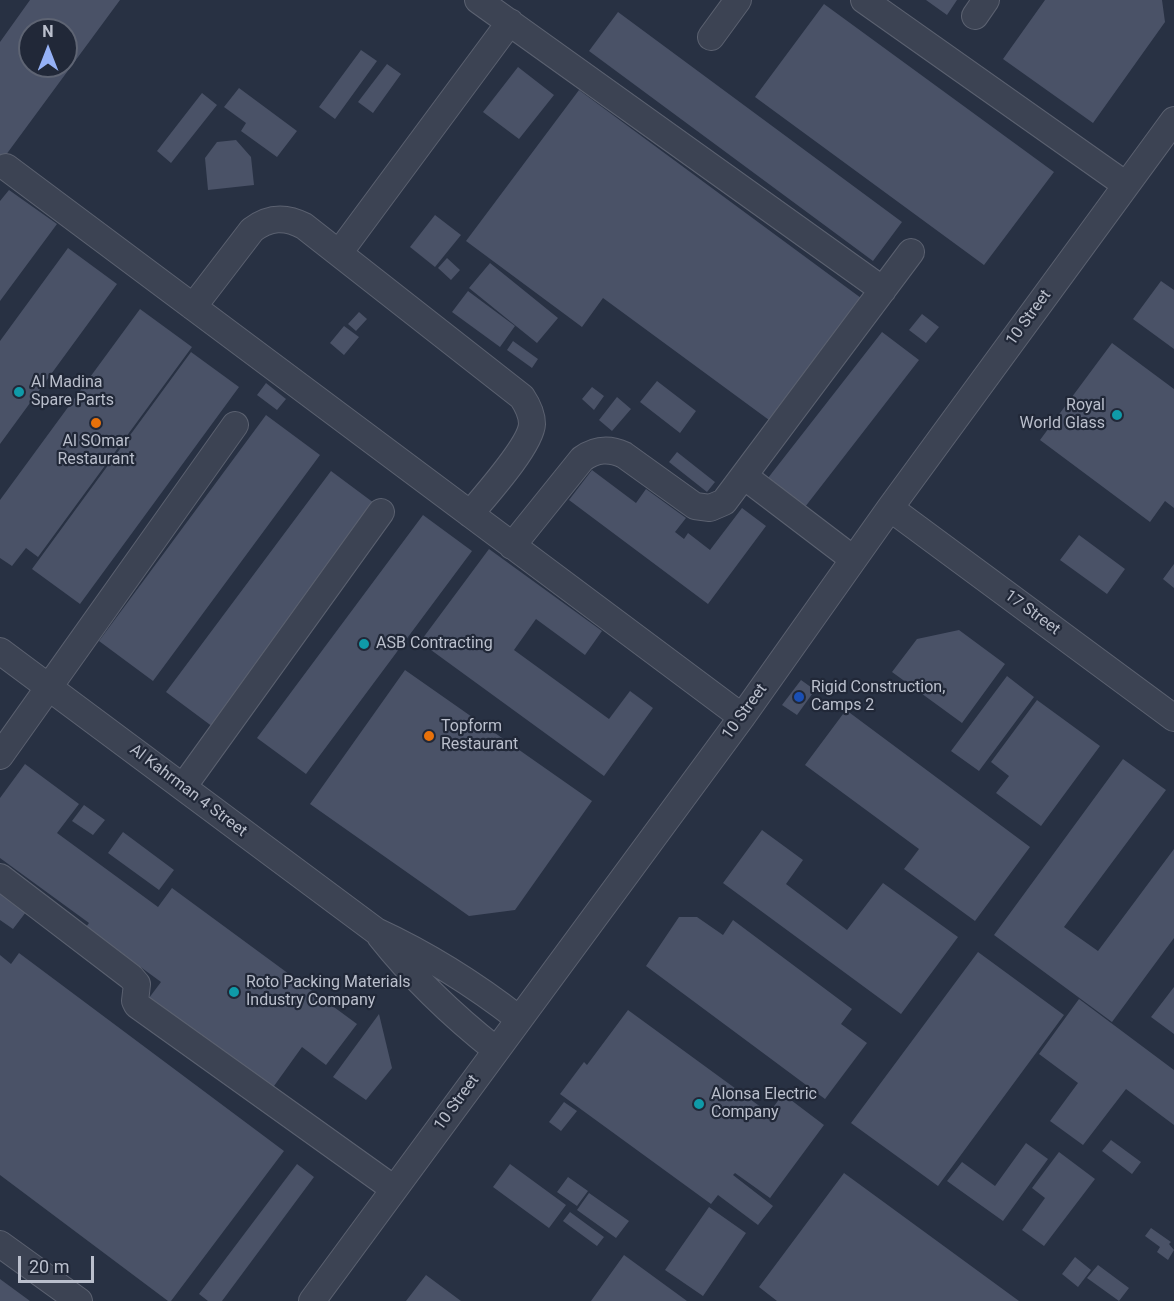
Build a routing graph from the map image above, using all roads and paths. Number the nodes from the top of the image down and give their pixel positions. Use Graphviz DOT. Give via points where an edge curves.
graph roads {
  1 [pos="478,0"];
  2 [pos="738,0"];
  3 [pos="864,0"];
  4 [pos="510,22"];
  5 [pos="711,37"];
  6 [pos="1174,120"];
  7 [pos="6,167"];
  8 [pos="1126,185"];
  9 [pos="911,252"];
  10 [pos="339,253"];
  11 [pos="883,290"];
  12 [pos="193,307"];
  13 [pos="235,425"];
  14 [pos="744,476"];
  15 [pos="890,508"];
  16 [pos="381,512"];
  17 [pos="470,514"];
  18 [pos="512,546"];
  19 [pos="853,559"];
  20 [pos="0,651"];
  21 [pos="48,687"];
  22 [pos="742,717"];
  23 [pos="1174,718"];
  24 [pos="0,756"];
  25 [pos="183,788"];
  26 [pos="0,878"];
  27 [pos="376,931"];
  28 [pos="519,1019"];
  29 [pos="496,1050"];
  30 [pos="394,1189"];
  31 [pos="0,1244"];
  32 [pos="79,1301"];
  33 [pos="312,1301"];
  1 -- 4 [label="street"];
  2 -- 5 [label="street"];
  3 -- 8 [label="street"];
  4 -- 10 [label="street"];
  4 -- 11 [label="street"];
  6 -- 8 [label="street, 10 Street"];
  7 -- 12 [label="street"];
  8 -- 15 [label="street, 10 Street"];
  9 -- 11 [label="street"];
  10 -- 12 [label="street" via="294,221 283,218 261,223"];
  10 -- 17 [label="street" via="522,397 527,405 532,424 526,442"];
  11 -- 14 [label="street"];
  12 -- 17 [label="street"];
  13 -- 21 [label="street"];
  14 -- 18 [label="street" via="724,502 702,508 624,455 598,451 582,459"];
  14 -- 19 [label="street"];
  15 -- 19 [label="street, 10 Street"];
  15 -- 23 [label="street, 17 Street"];
  16 -- 25 [label="street"];
  17 -- 18 [label="street"];
  18 -- 22 [label="street"];
  19 -- 22 [label="street, 10 Street"];
  20 -- 21 [label="street, Al Kahrman 4 Street"];
  21 -- 24 [label="street"];
  21 -- 25 [label="street, Al Kahrman 4 Street"];
  22 -- 28 [label="street, 10 Street"];
  25 -- 27 [label="street, Al Kahrman 4 Street"];
  26 -- 30 [label="street" via="131,977 137,984 137,1005"];
  27 -- 28 [label="street, Al Kahrman 4 Street" via="451,970"];
  27 -- 29 [label="street, Al Kahrman 4 Street" via="444,1007"];
  28 -- 29 [label="street, 10 Street"];
  29 -- 30 [label="street, 10 Street"];
  30 -- 33 [label="street, 10 Street"];
  31 -- 32 [label="street"];
}
